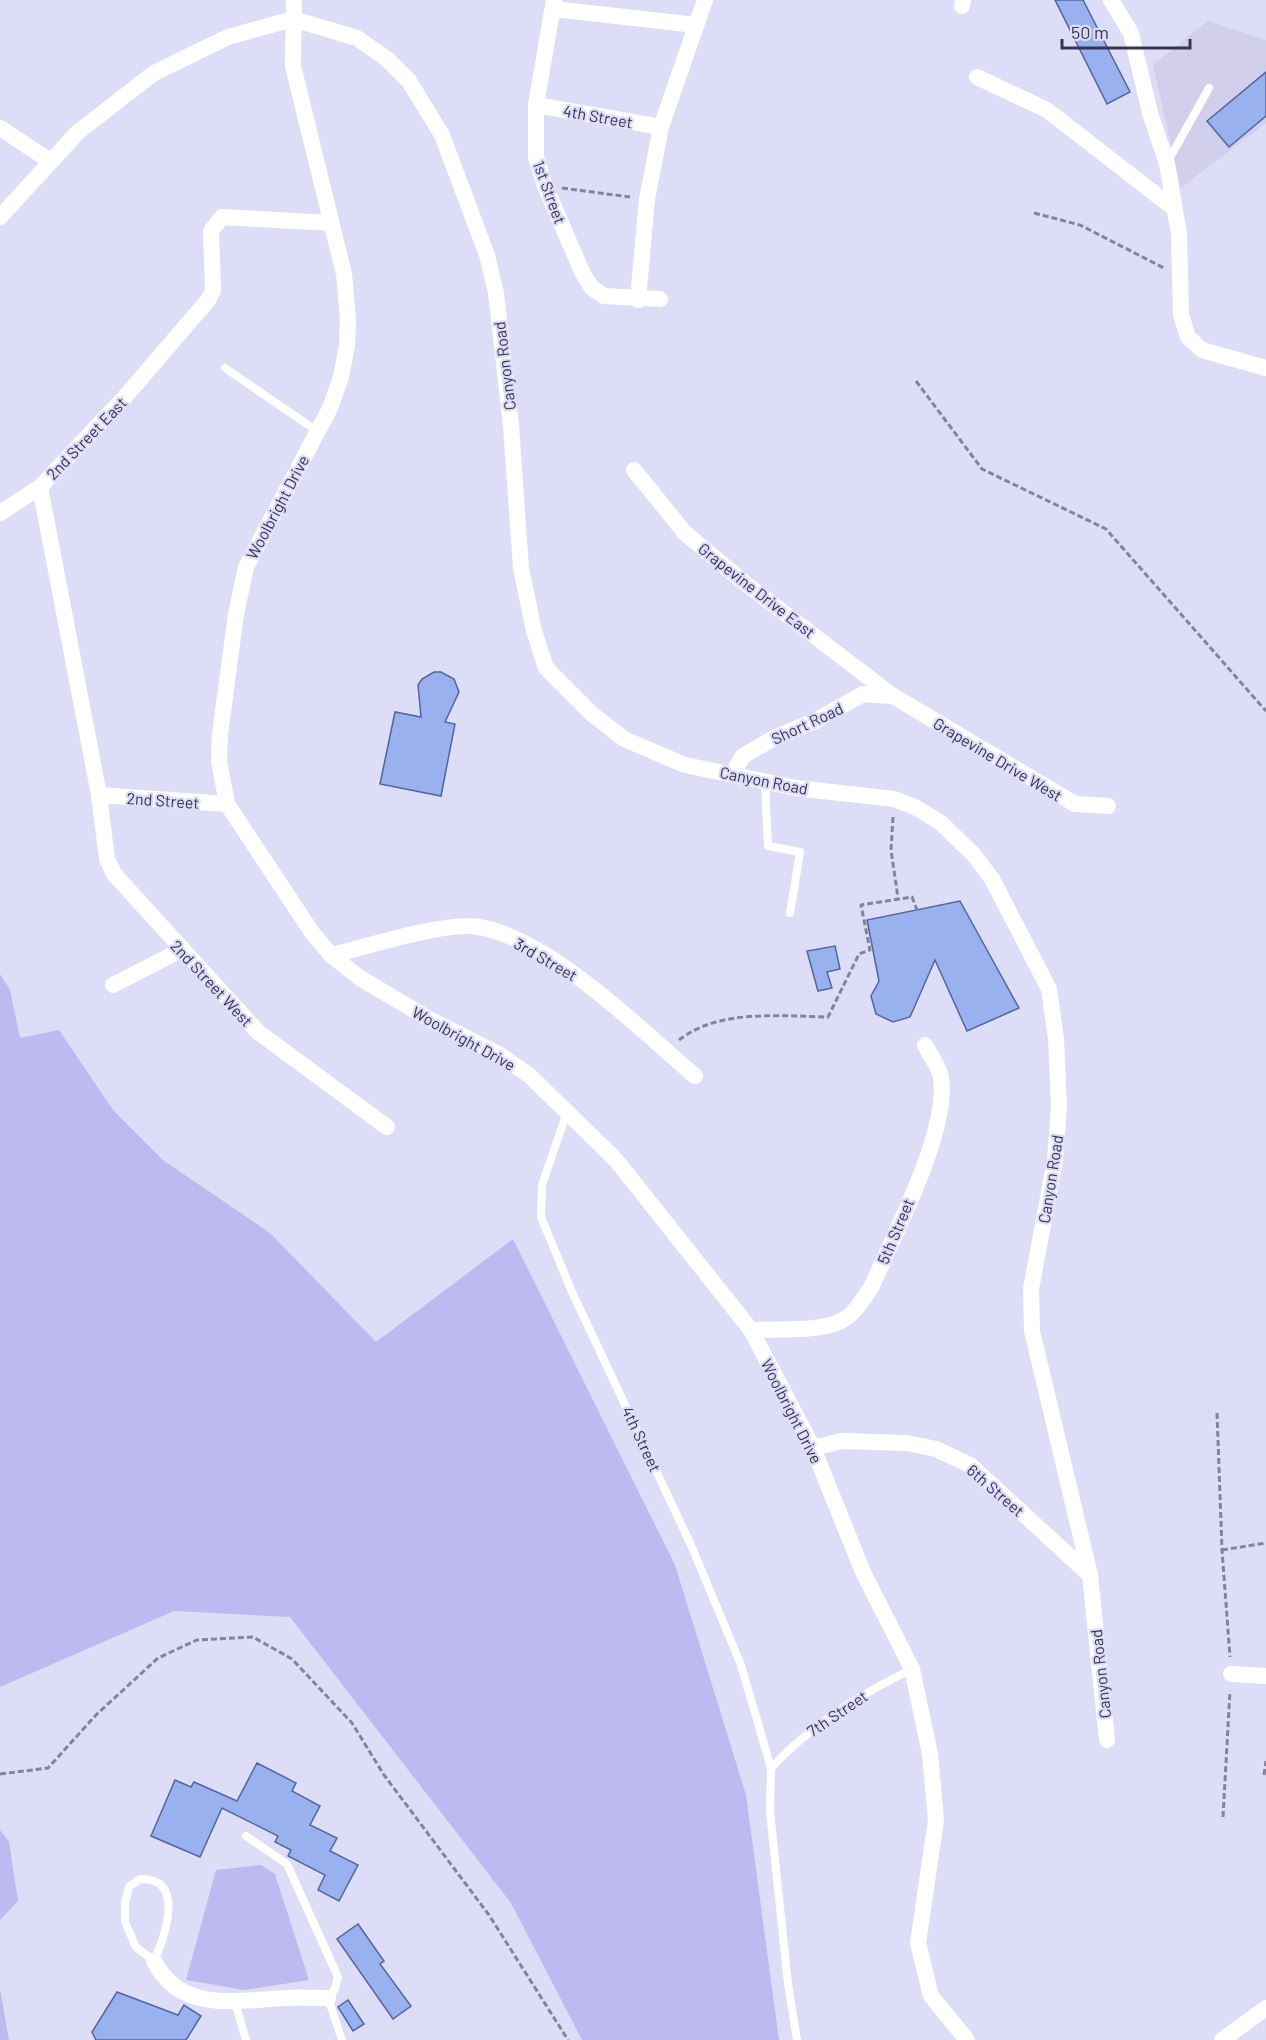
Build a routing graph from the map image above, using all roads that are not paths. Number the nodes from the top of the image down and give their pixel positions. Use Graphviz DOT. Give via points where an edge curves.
graph roads {
  1 [pos="294,0"];
  2 [pos="705,0"];
  3 [pos="1111,0"];
  4 [pos="554,4"];
  5 [pos="293,19"];
  6 [pos="696,25"];
  7 [pos="977,77"];
  8 [pos="1209,88"];
  9 [pos="536,105"];
  10 [pos="661,127"];
  11 [pos="0,129"];
  12 [pos="50,161"];
  13 [pos="1167,164"];
  14 [pos="1172,207"];
  15 [pos="0,217"];
  16 [pos="331,223"];
  17 [pos="660,299"];
  18 [pos="638,300"];
  19 [pos="225,368"];
  20 [pos="1266,368"];
  21 [pos="317,431"];
  22 [pos="634,470"];
  23 [pos="40,487"];
  24 [pos="0,513"];
  25 [pos="893,696"];
  26 [pos="732,774"];
  27 [pos="765,783"];
  28 [pos="99,795"];
  29 [pos="227,804"];
  30 [pos="1108,806"];
  31 [pos="790,913"];
  32 [pos="181,950"];
  33 [pos="331,956"];
  34 [pos="113,985"];
  35 [pos="925,1046"];
  36 [pos="695,1076"];
  37 [pos="567,1112"];
  38 [pos="387,1127"];
  39 [pos="751,1330"];
  40 [pos="813,1448"];
  41 [pos="1090,1575"];
  42 [pos="912,1669"];
  43 [pos="1231,1674"];
  44 [pos="1266,1676"];
  45 [pos="1107,1740"];
  46 [pos="771,1768"];
  47 [pos="246,1836"];
  48 [pos="154,1961"];
  49 [pos="328,1998"];
  50 [pos="236,2002"];
  51 [pos="1266,2008"];
  52 [pos="246,2040"];
  53 [pos="342,2040"];
  54 [pos="797,2040"];
  55 [pos="967,2040"];
  56 [pos="1222,2040"];
  1 -- 5 [label="street, Woolbright Drive"];
  2 -- 6 [label="street"];
  3 -- 13 [label="street" via="1131,33"];
  4 -- 6 [label="street"];
  4 -- 9 [label="street, 1st Street"];
  5 -- 12 [label="street" via="228,37 154,73 78,132"];
  5 -- 16 [label="street, Woolbright Drive" via="293,66"];
  5 -- 26 [label="street, Canyon Road" via="357,38 387,59 409,81 442,135 487,255 496,293 521,568 546,668 592,714 624,739 685,765"];
  6 -- 10 [label="street"];
  7 -- 14 [label="street" via="1047,110"];
  8 -- 13 [label="lane"];
  9 -- 10 [label="street, 4th Street"];
  9 -- 18 [label="street, 1st Street" via="536,157 583,274 592,288 604,296"];
  10 -- 18 [label="street" via="647,199"];
  11 -- 12 [label="street"];
  12 -- 15 [label="street"];
  13 -- 14 [label="street"];
  14 -- 20 [label="street" via="1180,257 1181,315 1188,337 1202,350"];
  16 -- 21 [label="street, Woolbright Drive" via="344,274 347,346 341,377"];
  16 -- 23 [label="street, 2nd Street East" via="222,217 211,231 213,290 209,298 124,398"];
  17 -- 18 [label="street"];
  19 -- 21 [label="lane"];
  21 -- 29 [label="street, Woolbright Drive" via="246,567 220,734 219,761"];
  22 -- 25 [label="street, Grapevine Drive East" via="685,533"];
  23 -- 24 [label="street"];
  23 -- 28 [label="street, 2nd Street East"];
  25 -- 26 [label="street, Short Road" via="863,694 743,756"];
  25 -- 30 [label="street, Grapevine Drive West" via="1075,804"];
  26 -- 27 [label="street, Canyon Road"];
  27 -- 31 [label="lane" via="768,846 800,852"];
  27 -- 41 [label="street, Canyon Road" via="894,799 941,823 992,879 1049,989 1059,1107 1056,1160 1031,1289 1032,1331"];
  28 -- 29 [label="street, 2nd Street"];
  28 -- 32 [label="street, 2nd Street West" via="107,859 114,874"];
  29 -- 33 [label="street, Woolbright Drive"];
  32 -- 34 [label="street"];
  32 -- 38 [label="street, 2nd Street West" via="258,1032"];
  33 -- 36 [label="street, 3rd Street" via="450,927 479,927 524,944 583,980"];
  33 -- 37 [label="street, Woolbright Drive" via="409,1007 500,1056 529,1076"];
  35 -- 39 [label="street, 5th Street" via="942,1076 940,1111 932,1145 872,1286 858,1307 830,1326"];
  37 -- 39 [label="street, Woolbright Drive" via="616,1160"];
  37 -- 46 [label="lane, 4th Street" via="542,1185 541,1217 737,1654"];
  39 -- 40 [label="street, Woolbright Drive"];
  40 -- 41 [label="street, 6th Street" via="842,1441 907,1443 936,1449 970,1465"];
  40 -- 42 [label="street, Woolbright Drive" via="863,1572"];
  41 -- 45 [label="street, Canyon Road"];
  42 -- 46 [label="lane, 7th Street" via="832,1714 796,1741"];
  42 -- 55 [label="street, Woolbright Drive" via="930,1754 936,1820 918,1943 932,1996"];
  43 -- 44 [label="street"];
  46 -- 54 [label="lane, 4th Street" via="771,1823"];
  47 -- 49 [label="lane" via="287,1864 338,1977"];
  48 -- 48 [label="lane" via="136,1947 125,1922 129,1887 140,1879 162,1885 168,1895 168,1922"];
  48 -- 50 [label="street" via="162,1978 181,1991 212,2001"];
  49 -- 50 [label="street"];
  49 -- 53 [label="lane"];
  50 -- 52 [label="lane"];
  51 -- 56 [label="street"];
}
